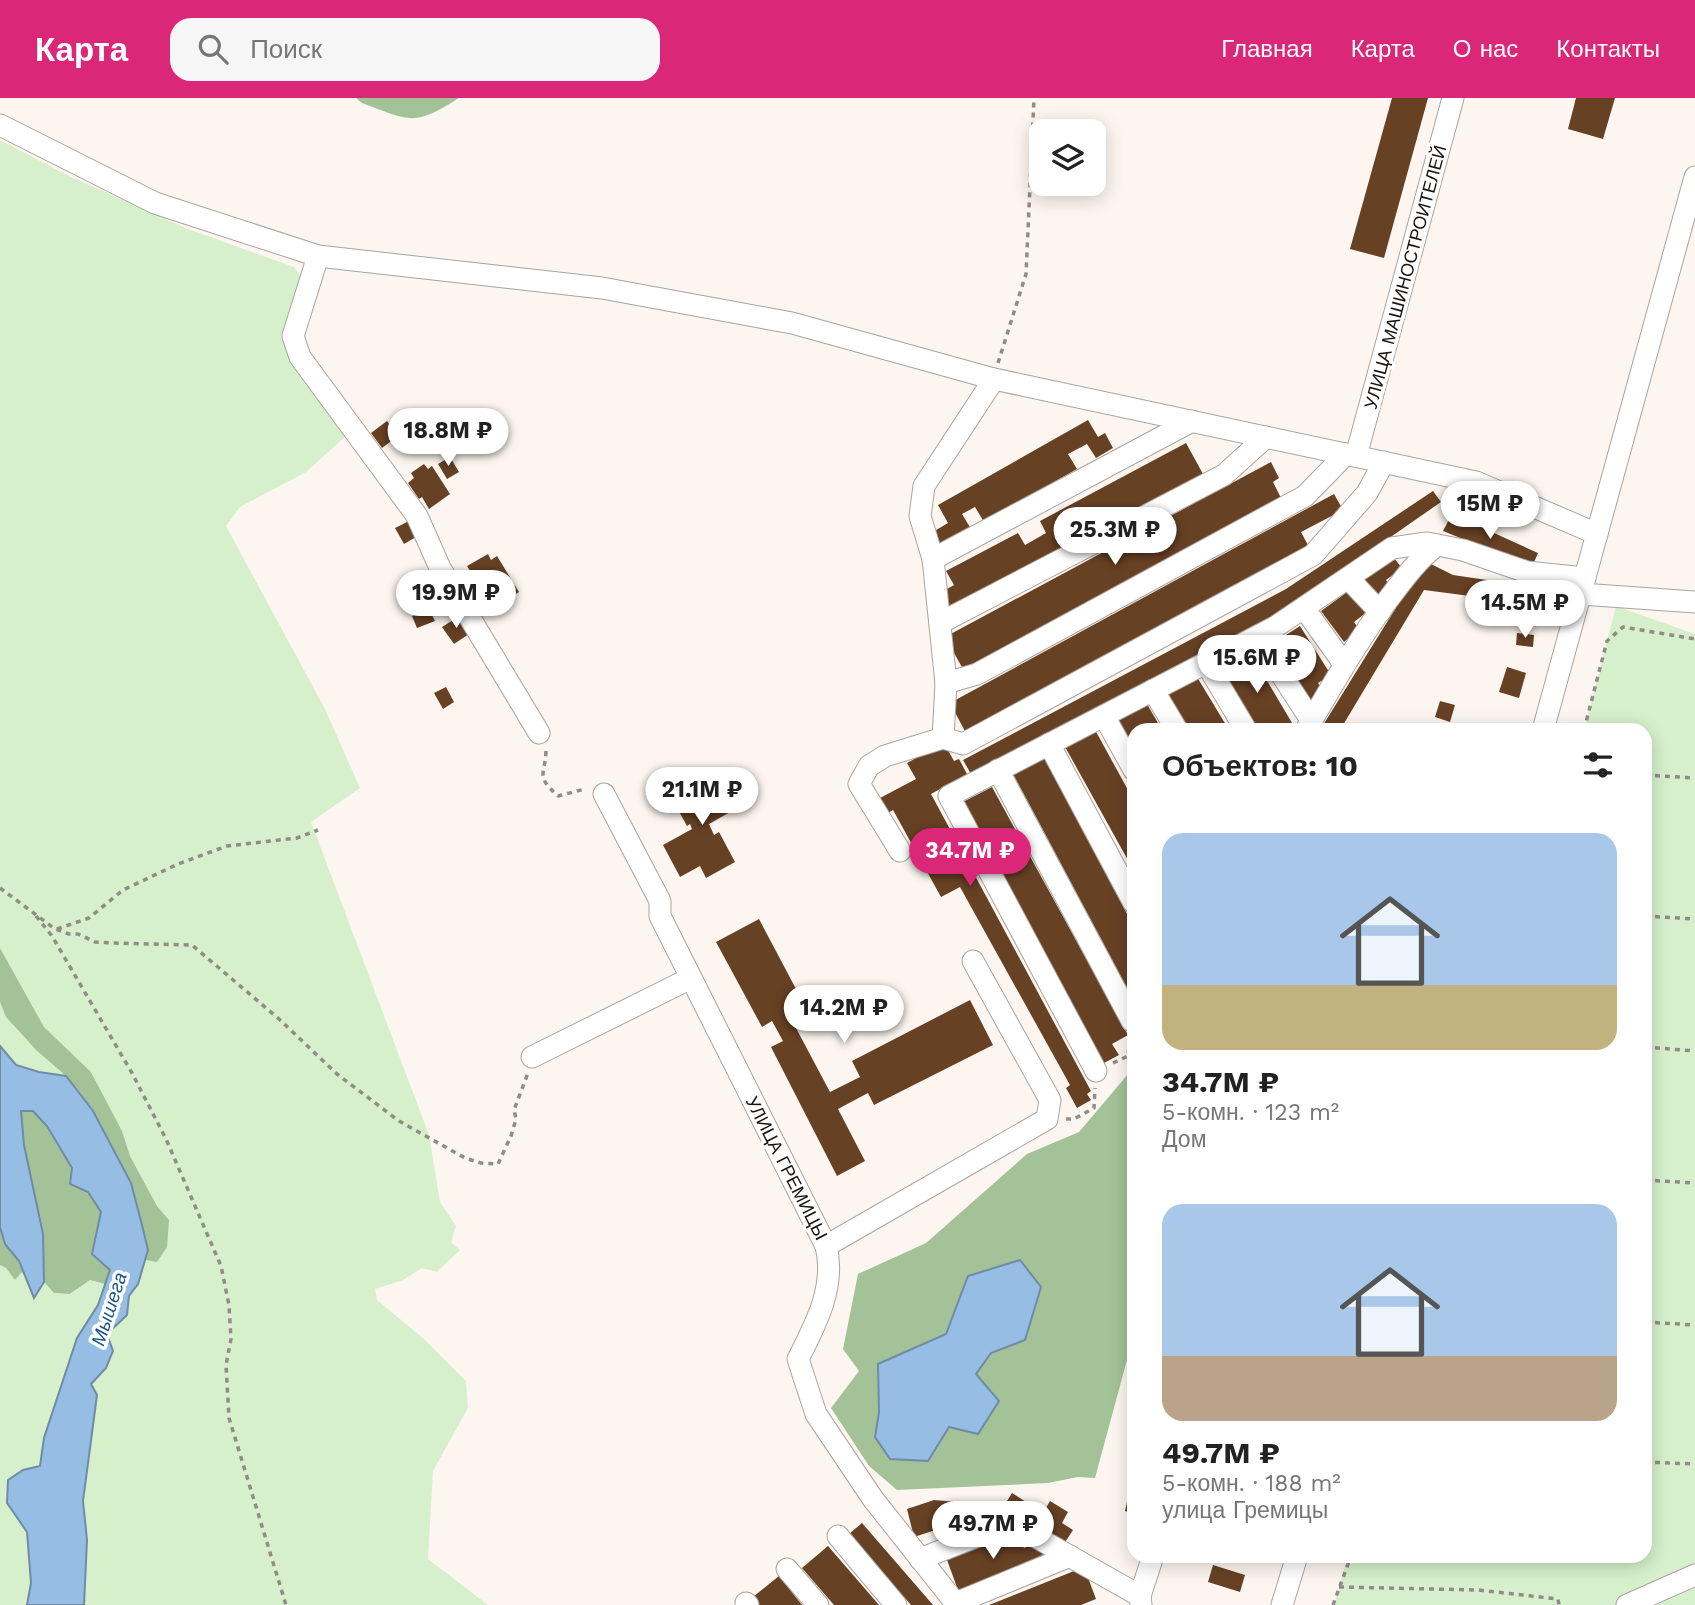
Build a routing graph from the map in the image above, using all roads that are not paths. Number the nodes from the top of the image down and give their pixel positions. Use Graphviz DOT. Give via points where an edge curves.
graph roads {
  1 [pos="1453,98"];
  2 [pos="0,125"];
  3 [pos="1695,177"];
  4 [pos="318,256"];
  5 [pos="994,379"];
  6 [pos="1192,421"];
  7 [pos="1266,437"];
  8 [pos="1351,455"];
  9 [pos="1384,462"];
  10 [pos="1597,534"];
  11 [pos="1437,545"];
  12 [pos="933,559"];
  13 [pos="1348,578"];
  14 [pos="1583,586"];
  15 [pos="1695,602"];
  16 [pos="1304,607"];
  17 [pos="1380,612"];
  18 [pos="940,622"];
  19 [pos="1257,637"];
  20 [pos="1206,663"];
  21 [pos="1345,664"];
  22 [pos="946,683"];
  23 [pos="1153,690"];
  24 [pos="1104,716"];
  25 [pos="1173,723"];
  26 [pos="1242,723"];
  27 [pos="1308,723"];
  28 [pos="1310,723"];
  29 [pos="1545,723"];
  30 [pos="539,733"];
  31 [pos="943,738"];
  32 [pos="1049,744"];
  33 [pos="1127,757"];
  34 [pos="998,770"];
  35 [pos="604,794"];
  36 [pos="900,851"];
  37 [pos="1127,890"];
  38 [pos="973,961"];
  39 [pos="691,978"];
  40 [pos="1127,1012"];
  41 [pos="532,1058"];
  42 [pos="1096,1071"];
  43 [pos="826,1246"];
  44 [pos="838,1536"];
  45 [pos="1070,1556"];
  46 [pos="920,1559"];
  47 [pos="1151,1563"];
  48 [pos="1295,1563"];
  49 [pos="787,1569"];
  50 [pos="1695,1575"];
  51 [pos="1140,1601"];
  52 [pos="957,1604"];
  53 [pos="818,1605"];
  54 [pos="896,1605"];
  55 [pos="1119,1605"];
  56 [pos="1282,1605"];
  57 [pos="1627,1605"];
  1 -- 8 [label="street, УЛИЦА МАШИНОСТРОИТЕЛЕЙ"];
  2 -- 4 [label="street" via="155,203"];
  3 -- 10 [label="street"];
  4 -- 5 [label="street" via="602,288 792,323"];
  4 -- 30 [label="street" via="293,336 300,357 417,516 440,568"];
  5 -- 6 [label="street"];
  5 -- 12 [label="street" via="923,486 920,516"];
  6 -- 7 [label="street"];
  6 -- 12 [label="street"];
  7 -- 8 [label="street"];
  7 -- 18 [label="street" via="1224,475"];
  8 -- 9 [label="street"];
  8 -- 22 [label="street" via="1304,496 977,674"];
  9 -- 10 [label="street" via="1476,482"];
  9 -- 31 [label="street" via="1367,493 1313,555 962,744"];
  10 -- 14 [label="street"];
  11 -- 13 [label="street" via="1392,548"];
  11 -- 14 [label="street"];
  11 -- 17 [label="street" via="1418,560"];
  12 -- 18 [label="street"];
  13 -- 16 [label="street"];
  13 -- 17 [label="street"];
  14 -- 15 [label="street"];
  14 -- 29 [label="street"];
  16 -- 19 [label="street"];
  16 -- 21 [label="street"];
  17 -- 21 [label="street"];
  18 -- 22 [label="street"];
  19 -- 20 [label="street"];
  19 -- 27 [label="street"];
  20 -- 23 [label="street"];
  20 -- 26 [label="street"];
  21 -- 28 [label="street"];
  22 -- 31 [label="street"];
  23 -- 24 [label="street"];
  23 -- 25 [label="street"];
  24 -- 32 [label="street"];
  24 -- 33 [label="street"];
  31 -- 36 [label="street" via="886,756 869,766 859,784"];
  32 -- 34 [label="street"];
  32 -- 37 [label="street"];
  34 -- 40 [label="street"];
  34 -- 42 [label="street" via="949,796"];
  35 -- 39 [label="street, УЛИЦА ГРЕМИЦЫ" via="660,901 660,916"];
  38 -- 43 [label="street" via="1050,1100 1047,1119"];
  39 -- 41 [label="street"];
  39 -- 43 [label="street, УЛИЦА ГРЕМИЦЫ"];
  43 -- 46 [label="street, УЛИЦА ГРЕМИЦЫ" via="830,1262 826,1289 817,1322 798,1359 816,1414"];
  44 -- 54 [label="street"];
  45 -- 46 [label="street" via="1011,1523"];
  45 -- 51 [label="street"];
  45 -- 52 [label="street"];
  46 -- 52 [label="street, УЛИЦА ГРЕМИЦЫ"];
  47 -- 51 [label="street"];
  48 -- 56 [label="street"];
  49 -- 53 [label="street"];
  50 -- 57 [label="street"];
  51 -- 55 [label="street"];
}
